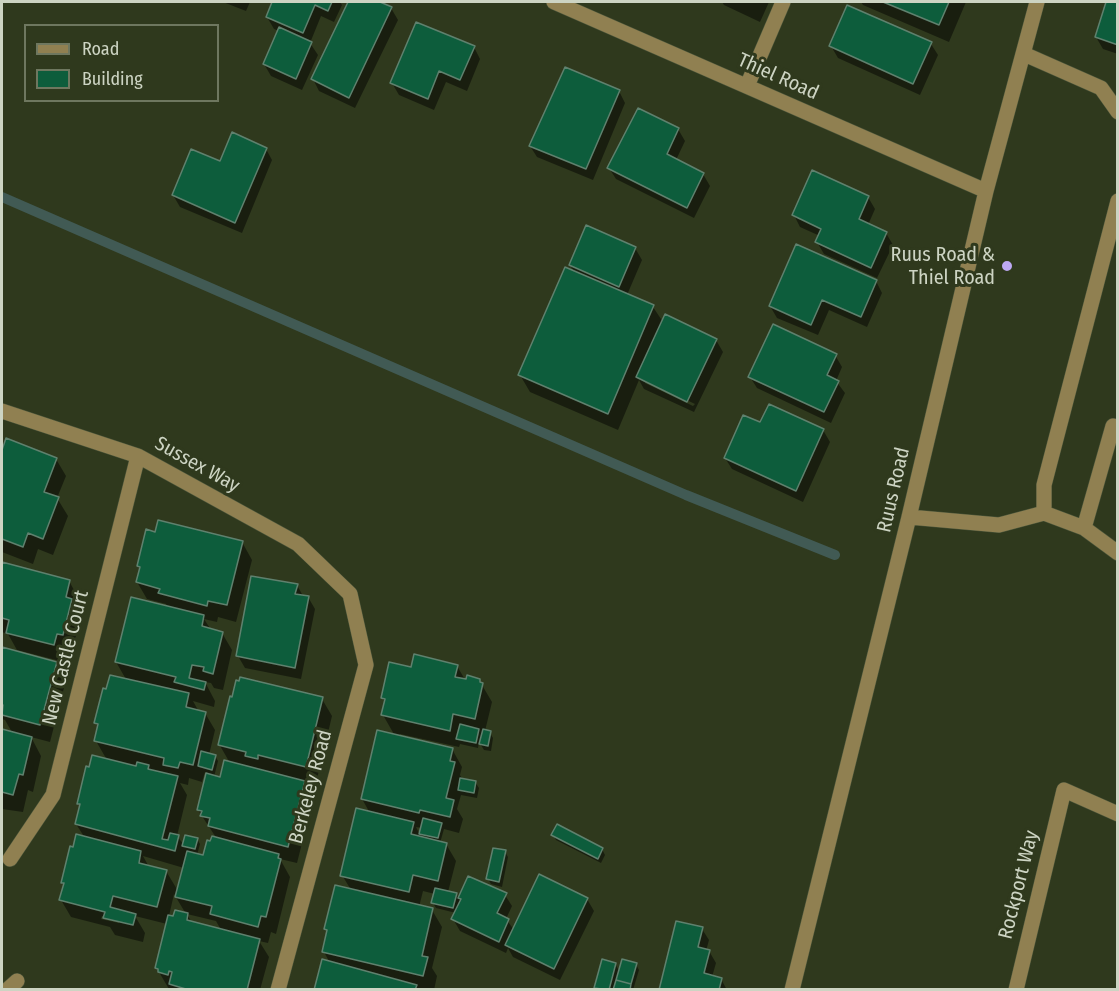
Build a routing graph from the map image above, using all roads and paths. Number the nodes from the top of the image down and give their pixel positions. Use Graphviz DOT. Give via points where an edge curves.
graph roads {
  1 [pos="554,2"];
  2 [pos="783,2"];
  3 [pos="1037,2"];
  4 [pos="1024,54"];
  5 [pos="747,86"];
  6 [pos="1118,112"];
  7 [pos="986,191"];
  8 [pos="1118,201"];
  9 [pos="2,411"];
  10 [pos="1118,429"];
  11 [pos="138,456"];
  12 [pos="1044,513"];
  13 [pos="909,518"];
  14 [pos="1084,528"];
  15 [pos="1118,553"];
  16 [pos="350,594"];
  17 [pos="1118,814"];
  18 [pos="10,859"];
  19 [pos="278,990"];
  20 [pos="792,990"];
  21 [pos="1016,990"];
  1 -- 5 [label="street, Thiel Road"];
  2 -- 5 [label="street"];
  3 -- 4 [label="street, Ruus Road"];
  4 -- 6 [label="street" via="1101,88"];
  4 -- 7 [label="street, Ruus Road"];
  5 -- 7 [label="street, Thiel Road"];
  7 -- 13 [label="street, Ruus Road"];
  8 -- 12 [label="street" via="1044,485"];
  9 -- 11 [label="street, Sussex Way"];
  10 -- 14 [label="street" via="1113,426"];
  11 -- 16 [label="street, Sussex Way" via="298,544"];
  11 -- 18 [label="street, New Castle Court" via="53,795"];
  12 -- 13 [label="street" via="999,525"];
  12 -- 14 [label="street"];
  13 -- 20 [label="street, Ruus Road"];
  14 -- 15 [label="street"];
  16 -- 19 [label="street, Berkeley Road" via="366,665"];
  17 -- 21 [label="street, Rockport Way" via="1064,790"];
}
